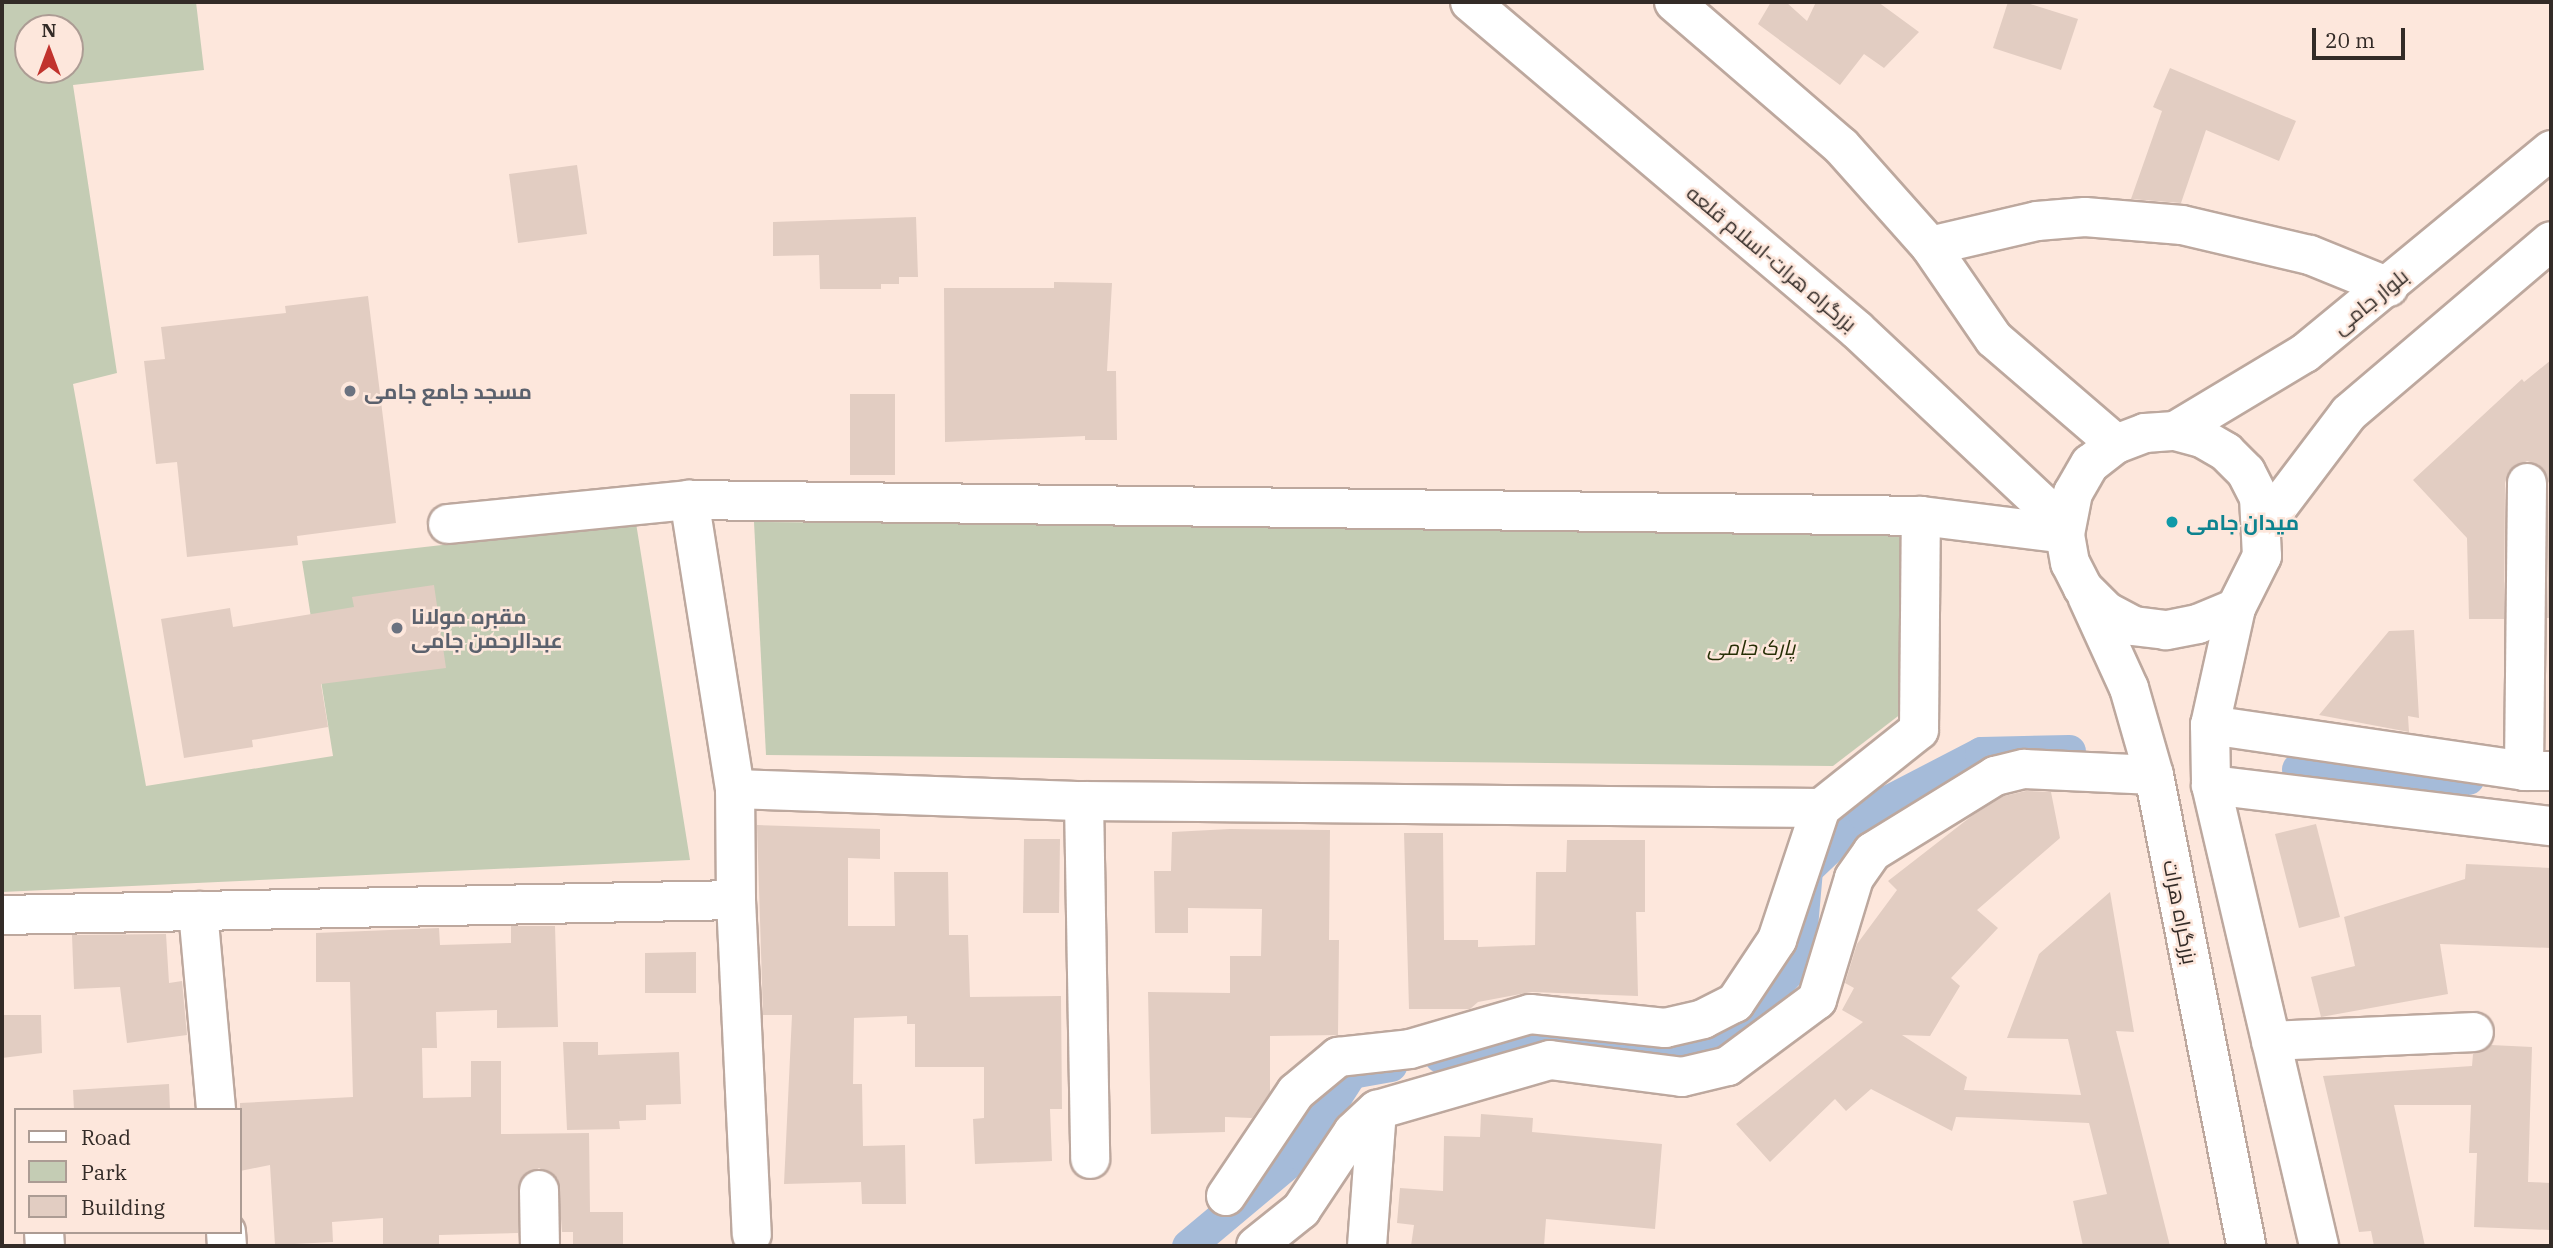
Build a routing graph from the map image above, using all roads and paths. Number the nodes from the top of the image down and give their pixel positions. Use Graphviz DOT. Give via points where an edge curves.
graph roads {
  1 [pos="1470,2"];
  2 [pos="1674,2"];
  3 [pos="2551,150"];
  4 [pos="2551,241"];
  5 [pos="1930,246"];
  6 [pos="2389,287"];
  7 [pos="2175,431"];
  8 [pos="2116,443"];
  9 [pos="2527,483"];
  10 [pos="689,500"];
  11 [pos="1921,516"];
  12 [pos="448,524"];
  13 [pos="2262,528"];
  14 [pos="2065,530"];
  15 [pos="2083,588"];
  16 [pos="2236,608"];
  17 [pos="2210,725"];
  18 [pos="2538,771"];
  19 [pos="2154,775"];
  20 [pos="2211,785"];
  21 [pos="735,789"];
  22 [pos="1084,801"];
  23 [pos="1821,808"];
  24 [pos="2551,825"];
  25 [pos="736,900"];
  26 [pos="198,911"];
  27 [pos="2,915"];
  28 [pos="2474,1032"];
  29 [pos="2271,1041"];
  30 [pos="216,1108"];
  31 [pos="1377,1110"];
  32 [pos="1090,1159"];
  33 [pos="539,1191"];
  34 [pos="1226,1196"];
  35 [pos="752,1235"];
  36 [pos="540,1246"];
  37 [pos="1256,1246"];
  38 [pos="1367,1246"];
  39 [pos="2246,1246"];
  40 [pos="2319,1246"];
  1 -- 14 [label="main road, بزرگراه هرات-اسلام قلعه" via="1857,330"];
  2 -- 5 [label="main road" via="1841,146"];
  3 -- 6 [label="main road, بلوار جامی"];
  4 -- 13 [label="main road" via="2349,413"];
  5 -- 6 [label="main road" via="2037,221 2085,217 2182,225 2310,255"];
  5 -- 8 [label="main road" via="1994,339"];
  6 -- 7 [label="main road, بلوار جامی" via="2305,353"];
  7 -- 8 [label="main road" via="2145,433"];
  7 -- 13 [label="main road" via="2202,438 2226,452 2246,472 2259,497"];
  8 -- 14 [label="main road" via="2090,464 2073,492"];
  9 -- 18 [label="main road"];
  10 -- 11 [label="main road"];
  10 -- 12 [label="main road"];
  10 -- 21 [label="main road"];
  11 -- 14 [label="main road"];
  11 -- 23 [label="main road" via="1919,730"];
  13 -- 16 [label="main road" via="2262,556"];
  14 -- 15 [label="main road" via="2070,563"];
  15 -- 16 [label="main road" via="2106,611 2134,625 2166,630 2198,624"];
  15 -- 19 [label="main road, بزرگراه هرات" via="2129,688"];
  16 -- 17 [label="main road"];
  17 -- 18 [label="main road"];
  17 -- 20 [label="main road"];
  19 -- 31 [label="main road" via="2024,769 1995,776 1871,852 1854,878 1817,1000 1728,1066 1682,1077 1550,1060"];
  19 -- 39 [label="main road, بزرگراه هرات"];
  20 -- 24 [label="main road"];
  20 -- 29 [label="main road"];
  21 -- 22 [label="main road"];
  21 -- 25 [label="main road"];
  22 -- 23 [label="main road"];
  22 -- 32 [label="main road"];
  23 -- 34 [label="main road" via="1777,940 1735,1003 1703,1019 1665,1028 1530,1014 1410,1049 1338,1058 1296,1091"];
  25 -- 26 [label="main road"];
  25 -- 35 [label="main road"];
  26 -- 27 [label="main road"];
  26 -- 30 [label="main road"];
  28 -- 29 [label="main road"];
  29 -- 40 [label="main road"];
  31 -- 37 [label="main road" via="1353,1132 1301,1210"];
  31 -- 38 [label="main road"];
  33 -- 36 [label="main road"];
}
